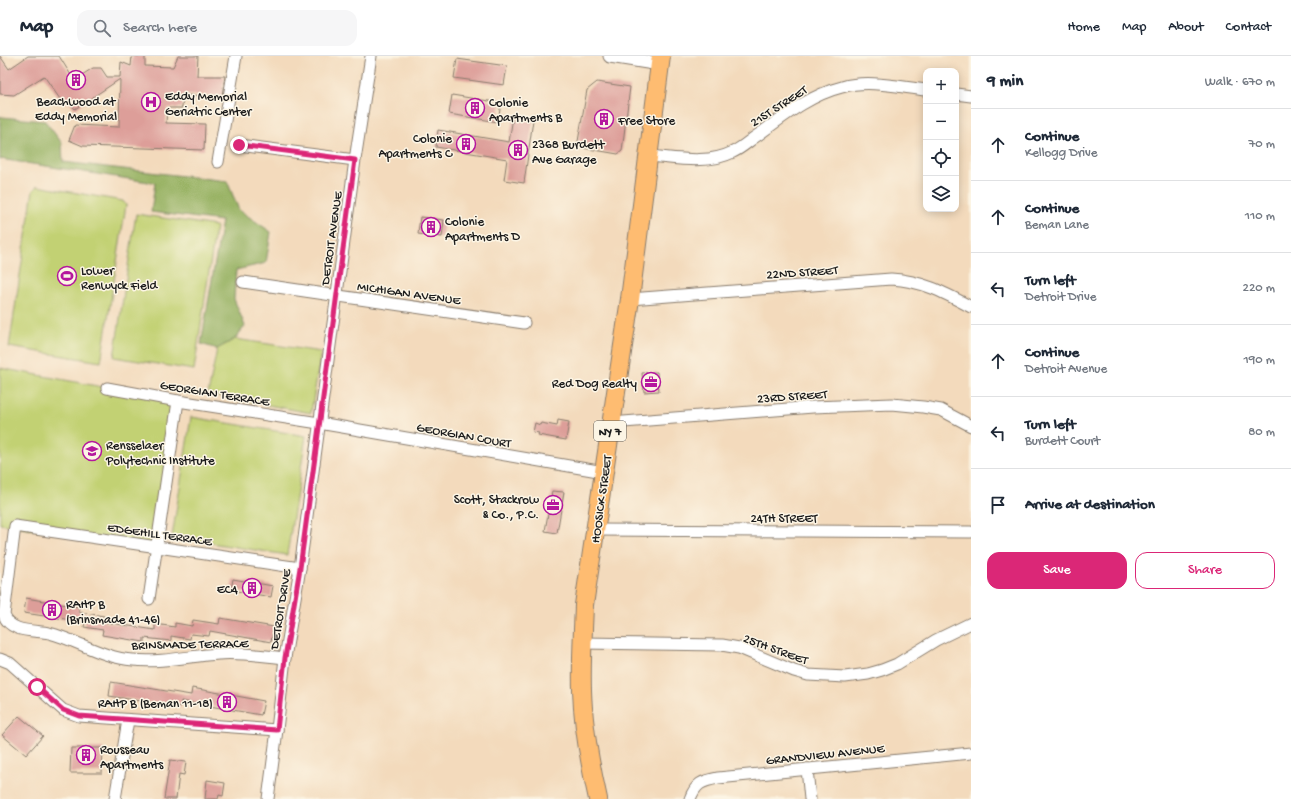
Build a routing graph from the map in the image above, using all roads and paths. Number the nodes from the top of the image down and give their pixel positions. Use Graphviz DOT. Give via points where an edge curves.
graph roads {
  1 [pos="236,56"];
  2 [pos="371,56"];
  3 [pos="610,56"];
  4 [pos="661,60"];
  5 [pos="923,90"];
  6 [pos="959,94"];
  7 [pos="971,96"];
  8 [pos="239,145"];
  9 [pos="649,156"];
  10 [pos="355,160"];
  11 [pos="218,162"];
  12 [pos="243,282"];
  13 [pos="337,295"];
  14 [pos="630,299"];
  15 [pos="971,307"];
  16 [pos="524,322"];
  17 [pos="107,388"];
  18 [pos="178,401"];
  19 [pos="319,423"];
  20 [pos="611,424"];
  21 [pos="971,426"];
  22 [pos="604,472"];
  23 [pos="596,530"];
  24 [pos="971,532"];
  25 [pos="156,547"];
  26 [pos="300,568"];
  27 [pos="148,599"];
  28 [pos="6,622"];
  29 [pos="971,623"];
  30 [pos="582,643"];
  31 [pos="285,658"];
  32 [pos="0,659"];
  33 [pos="128,720"];
  34 [pos="277,730"];
  35 [pos="971,753"];
  36 [pos="807,769"];
  37 [pos="115,799"];
  38 [pos="268,799"];
  39 [pos="598,799"];
  40 [pos="690,799"];
  41 [pos="810,799"];
  1 -- 11 [label="street"];
  2 -- 10 [label="street, DETROIT AVENUE"];
  3 -- 4 [label="street"];
  4 -- 9 [label="highway, HOOSICK STREET / NY 7"];
  5 -- 9 [label="street, 21ST STREET" via="864,83 843,86 800,104 734,152 691,160"];
  6 -- 7 [label="street"];
  8 -- 10 [label="street"];
  9 -- 14 [label="highway, HOOSICK STREET / NY 7"];
  10 -- 13 [label="street, DETROIT AVENUE"];
  12 -- 13 [label="street, MICHIGAN AVENUE"];
  13 -- 16 [label="street, MICHIGAN AVENUE"];
  13 -- 19 [label="street, DETROIT AVENUE"];
  14 -- 15 [label="street, 22ND STREET" via="891,279 921,283"];
  14 -- 20 [label="highway, HOOSICK STREET / NY 7"];
  17 -- 18 [label="street, GEORGIAN TERRACE"];
  18 -- 19 [label="street, GEORGIAN TERRACE"];
  18 -- 25 [label="street"];
  19 -- 22 [label="street, GEORGIAN COURT"];
  19 -- 26 [label="street, DETROIT DRIVE"];
  20 -- 21 [label="street, 23RD STREET" via="813,407 892,404 941,410"];
  20 -- 22 [label="highway, HOOSICK STREET / NY 7"];
  22 -- 23 [label="highway, HOOSICK STREET / NY 7"];
  23 -- 24 [label="street, 24TH STREET"];
  23 -- 30 [label="highway, HOOSICK STREET / NY 7" via="584,605"];
  25 -- 26 [label="street, EDGEHILL TERRACE"];
  25 -- 27 [label="street"];
  25 -- 28 [label="street, EDGEHILL TERRACE" via="16,526 4,615"];
  26 -- 31 [label="street, DETROIT DRIVE"];
  28 -- 31 [label="street, BRINSMADE TERRACE" via="17,628 50,634 115,657 132,660 219,654"];
  29 -- 30 [label="street, 25TH STREET" via="890,667 868,674 844,677 808,675 739,648 722,645"];
  30 -- 39 [label="highway, HOOSICK STREET / NY 7" via="584,716"];
  31 -- 34 [label="street, DETROIT DRIVE"];
  32 -- 33 [label="street" via="10,663 70,714"];
  33 -- 34 [label="street"];
  33 -- 37 [label="street"];
  34 -- 38 [label="street, DETROIT DRIVE"];
  35 -- 36 [label="street, GRANDVIEW AVENUE"];
  36 -- 40 [label="street, GRANDVIEW AVENUE" via="708,780 699,784"];
  36 -- 41 [label="street"];
}
